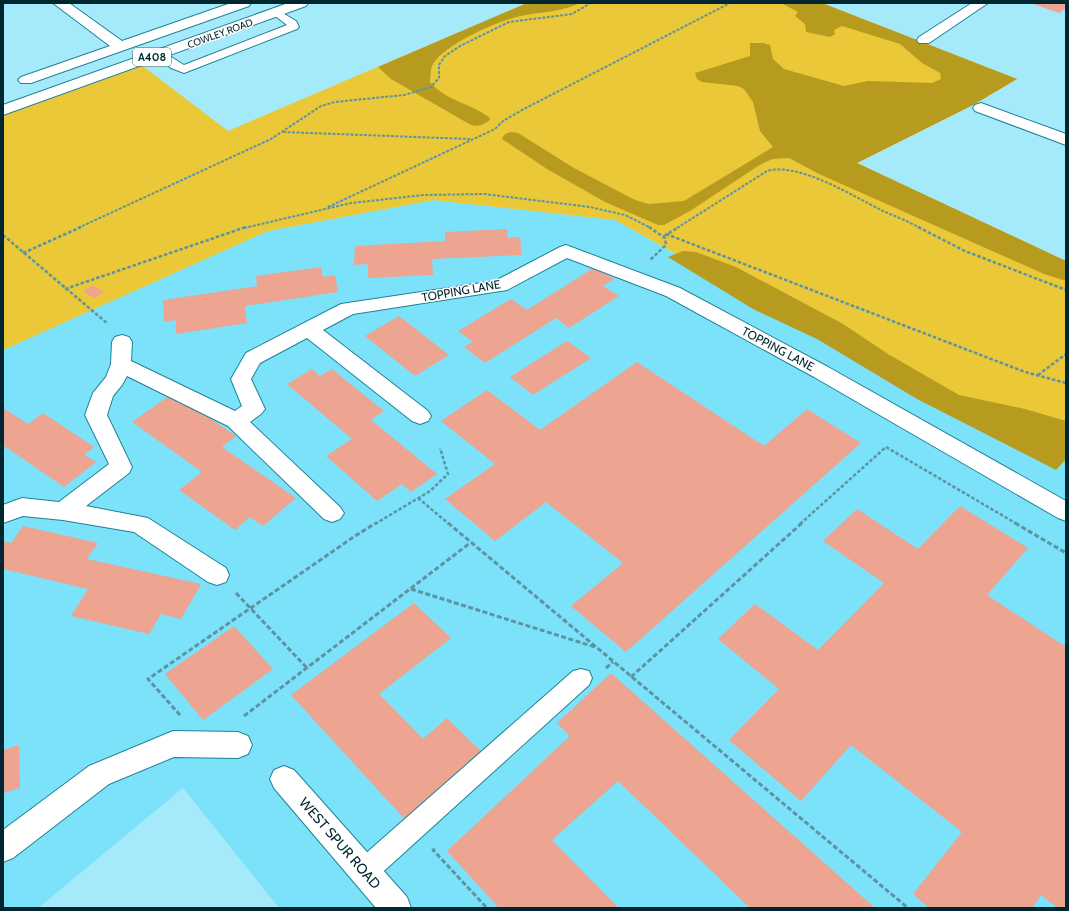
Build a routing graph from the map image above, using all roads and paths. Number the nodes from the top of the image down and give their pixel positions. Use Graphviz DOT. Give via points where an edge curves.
graph roads {
  1 [pos="60,3"];
  2 [pos="244,3"];
  3 [pos="300,3"];
  4 [pos="592,3"];
  5 [pos="730,3"];
  6 [pos="981,3"];
  7 [pos="276,12"];
  8 [pos="924,40"];
  9 [pos="121,47"];
  10 [pos="160,54"];
  11 [pos="73,64"];
  12 [pos="92,79"];
  13 [pos="26,80"];
  14 [pos="981,108"];
  15 [pos="3,110"];
  16 [pos="283,132"];
  17 [pos="472,139"];
  18 [pos="1066,140"];
  19 [pos="322,210"];
  20 [pos="3,235"];
  21 [pos="665,235"];
  22 [pos="23,253"];
  23 [pos="632,276"];
  24 [pos="65,289"];
  25 [pos="1066,290"];
  26 [pos="309,329"];
  27 [pos="122,342"];
  28 [pos="1066,354"];
  29 [pos="121,364"];
  30 [pos="1037,375"];
  31 [pos="1066,383"];
  32 [pos="420,416"];
  33 [pos="236,421"];
  34 [pos="440,448"];
  35 [pos="418,498"];
  36 [pos="1065,510"];
  37 [pos="63,511"];
  38 [pos="332,513"];
  39 [pos="3,514"];
  40 [pos="470,543"];
  41 [pos="1066,553"];
  42 [pos="224,582"];
  43 [pos="410,589"];
  44 [pos="251,607"];
  45 [pos="596,648"];
  46 [pos="307,668"];
  47 [pos="631,677"];
  48 [pos="581,678"];
  49 [pos="185,721"];
  50 [pos="239,732"];
  51 [pos="284,779"];
  52 [pos="3,848"];
  53 [pos="365,871"];
  54 [pos="396,908"];
  55 [pos="908,908"];
  1 -- 9 [label="street"];
  2 -- 9 [label="street, COWLEY ROAD"];
  3 -- 7 [label="street, COWLEY ROAD / A408"];
  4 -- 16 [label="path" via="572,14 509,22 460,46 445,56 439,65 439,78 431,87 404,95 328,104"];
  5 -- 17 [label="path" via="522,110 495,129"];
  6 -- 8 [label="street"];
  7 -- 10 [label="street, COWLEY ROAD / A408"];
  7 -- 10 [label="lane" via="292,23 293,27 184,69"];
  9 -- 11 [label="street, COWLEY ROAD"];
  10 -- 12 [label="street, COWLEY ROAD / A408"];
  11 -- 12 [label="street"];
  11 -- 13 [label="street, COWLEY ROAD"];
  12 -- 15 [label="street, COWLEY ROAD / A408"];
  14 -- 18 [label="street"];
  16 -- 17 [label="path"];
  16 -- 22 [label="path"];
  17 -- 19 [label="path"];
  19 -- 21 [label="path" via="351,203 424,195 484,194 607,210 636,220"];
  19 -- 24 [label="path" via="251,225"];
  20 -- 22 [label="path"];
  21 -- 23 [label="path" via="666,245"];
  21 -- 25 [label="path" via="767,171 774,169 796,172 824,181 965,251"];
  21 -- 30 [label="path"];
  22 -- 24 [label="path"];
  23 -- 26 [label="street, TOPPING LANE" via="566,251 500,286 348,308"];
  23 -- 36 [label="street, TOPPING LANE" via="673,292 821,372"];
  24 -- 27 [label="path" via="117,332"];
  26 -- 32 [label="street"];
  26 -- 33 [label="street, TOPPING LANE" via="253,358 241,378 254,409"];
  27 -- 29 [label="street"];
  28 -- 30 [label="path"];
  29 -- 33 [label="street"];
  29 -- 37 [label="street" via="115,380 103,393 96,415 121,467"];
  30 -- 31 [label="path"];
  33 -- 38 [label="street"];
  34 -- 35 [label="path" via="448,474 430,491"];
  35 -- 40 [label="path"];
  35 -- 44 [label="path" via="355,536"];
  37 -- 39 [label="street" via="22,507"];
  37 -- 42 [label="street" via="140,524"];
  40 -- 43 [label="path"];
  40 -- 45 [label="path"];
  41 -- 47 [label="path" via="886,447"];
  42 -- 44 [label="path"];
  43 -- 45 [label="path"];
  43 -- 46 [label="path"];
  44 -- 46 [label="path"];
  44 -- 49 [label="path" via="148,679"];
  45 -- 47 [label="path"];
  46 -- 50 [label="path"];
  47 -- 55 [label="path"];
  48 -- 53 [label="lane"];
  50 -- 52 [label="street" via="173,744 99,775"];
  51 -- 53 [label="street, WEST SPUR ROAD"];
  53 -- 54 [label="street, WEST SPUR ROAD"];
}
